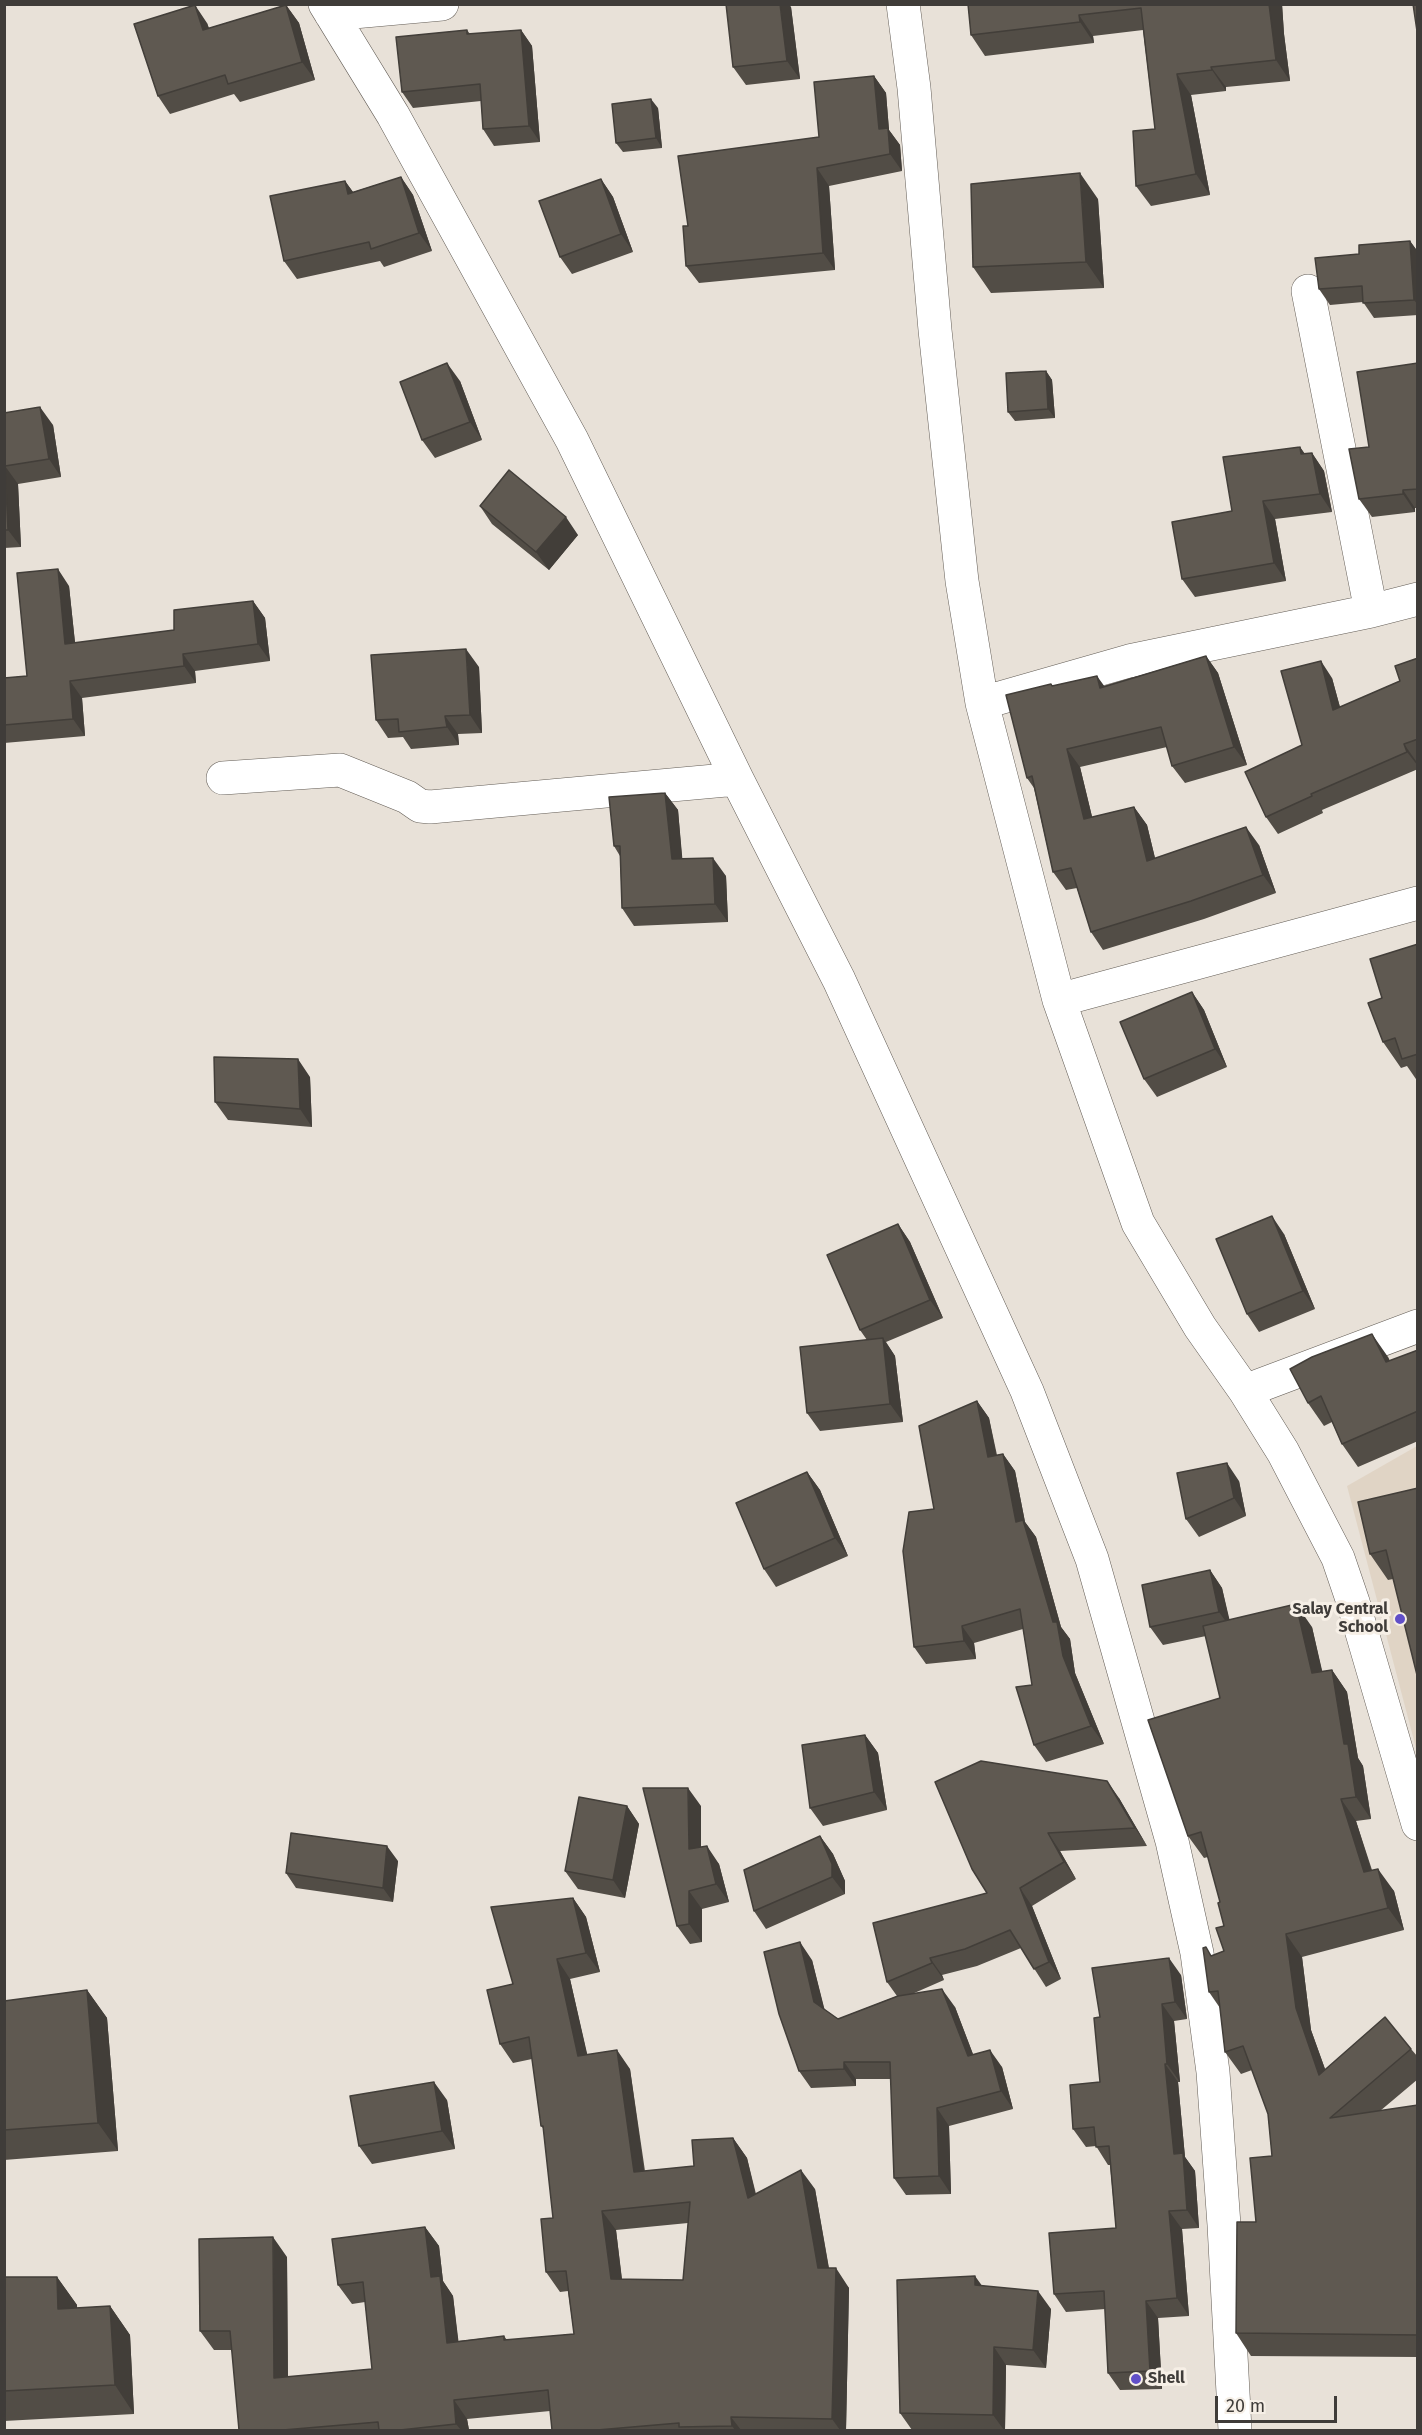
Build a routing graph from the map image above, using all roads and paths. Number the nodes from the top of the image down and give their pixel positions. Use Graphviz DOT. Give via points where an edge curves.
graph roads {
  1 [pos="442,4"];
  2 [pos="903,4"];
  3 [pos="328,9"];
  4 [pos="1308,291"];
  5 [pos="1418,600"];
  6 [pos="1371,611"];
  7 [pos="982,704"];
  8 [pos="223,778"];
  9 [pos="737,779"];
  10 [pos="1418,903"];
  11 [pos="1059,1000"];
  12 [pos="1418,1326"];
  13 [pos="1245,1391"];
  14 [pos="1418,1824"];
  15 [pos="1235,2430"];
  1 -- 3 [label="street"];
  2 -- 7 [label="street" via="961,570"];
  3 -- 9 [label="street" via="393,115 572,440"];
  4 -- 6 [label="street"];
  5 -- 6 [label="street"];
  6 -- 7 [label="street" via="1129,661"];
  7 -- 11 [label="street"];
  8 -- 9 [label="street" via="340,770 430,807"];
  9 -- 15 [label="street" via="839,980 1027,1390 1092,1559 1172,1841 1197,1953 1213,2072"];
  10 -- 11 [label="street"];
  11 -- 13 [label="street" via="1138,1223 1200,1327"];
  12 -- 13 [label="street"];
  13 -- 14 [label="street" via="1283,1452 1338,1558"];
}
